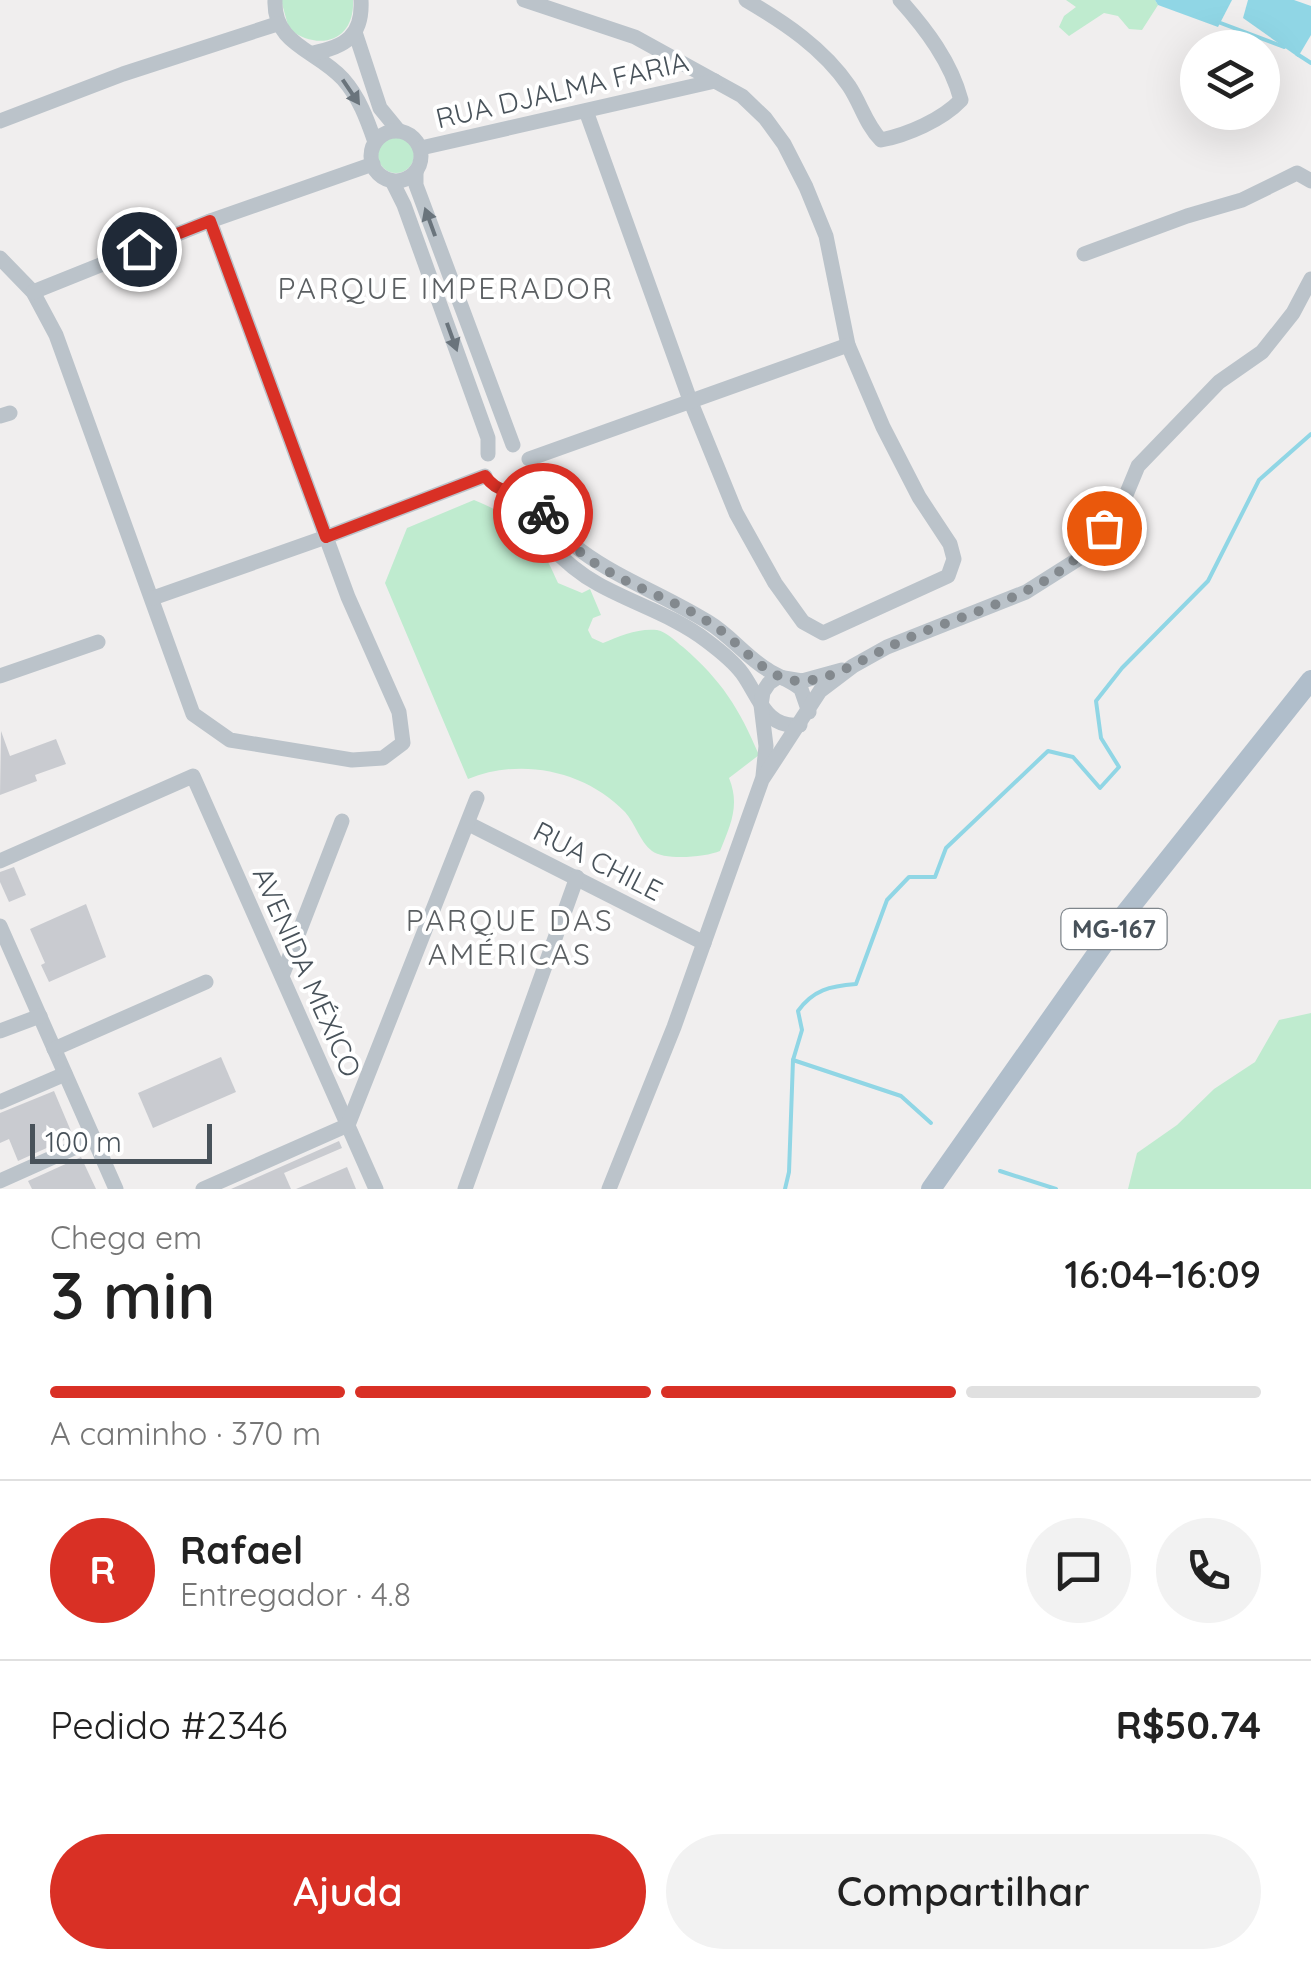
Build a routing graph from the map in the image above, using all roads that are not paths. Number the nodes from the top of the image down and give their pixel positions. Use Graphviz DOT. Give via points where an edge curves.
graph roads {
  1 [pos="275,0"];
  2 [pos="524,0"];
  3 [pos="746,0"];
  4 [pos="900,0"];
  5 [pos="362,1"];
  6 [pos="277,24"];
  7 [pos="355,32"];
  8 [pos="313,53"];
  9 [pos="714,81"];
  10 [pos="586,111"];
  11 [pos="0,121"];
  12 [pos="398,130"];
  13 [pos="375,142"];
  14 [pos="421,148"];
  15 [pos="373,164"];
  16 [pos="416,171"];
  17 [pos="392,180"];
  18 [pos="1311,181"];
  19 [pos="210,221"];
  20 [pos="1084,254"];
  21 [pos="0,258"];
  22 [pos="1311,279"];
  23 [pos="32,292"];
  24 [pos="848,345"];
  25 [pos="690,400"];
  26 [pos="513,445"];
  27 [pos="488,454"];
  28 [pos="529,458"];
  29 [pos="485,476"];
  30 [pos="528,480"];
  31 [pos="505,492"];
  32 [pos="326,537"];
  33 [pos="153,598"];
  34 [pos="98,642"];
  35 [pos="853,666"];
  36 [pos="0,676"];
  37 [pos="787,678"];
  38 [pos="1311,680"];
  39 [pos="761,706"];
  40 [pos="804,718"];
  41 [pos="762,780"];
  42 [pos="477,798"];
  43 [pos="342,821"];
  44 [pos="469,824"];
  45 [pos="0,862"];
  46 [pos="577,877"];
  47 [pos="0,926"];
  48 [pos="704,943"];
  49 [pos="282,976"];
  50 [pos="206,982"];
  51 [pos="40,1016"];
  52 [pos="0,1031"];
  53 [pos="54,1049"];
  54 [pos="65,1074"];
  55 [pos="0,1102"];
  56 [pos="348,1125"];
  57 [pos="94,1139"];
  58 [pos="0,1181"];
  59 [pos="116,1189"];
  60 [pos="203,1189"];
  61 [pos="376,1189"];
  62 [pos="465,1189"];
  63 [pos="609,1189"];
  64 [pos="931,1189"];
  1 -- 6 [label="street"];
  2 -- 9 [label="street" via="635,36"];
  3 -- 4 [label="street" via="834,64 880,140 951,111 962,100 924,27"];
  5 -- 7 [label="street"];
  6 -- 8 [label="street"];
  6 -- 11 [label="street"];
  7 -- 8 [label="street" via="337,49"];
  7 -- 12 [label="street" via="380,108"];
  8 -- 13 [label="street, one-way" via="358,98"];
  9 -- 10 [label="street, RUA DJALMA FARIA"];
  9 -- 24 [label="street" via="765,118 806,186 826,236"];
  10 -- 14 [label="street, RUA DJALMA FARIA"];
  10 -- 25 [label="street"];
  12 -- 13 [label="street"];
  12 -- 14 [label="street"];
  13 -- 15 [label="street"];
  14 -- 16 [label="street"];
  15 -- 17 [label="street"];
  15 -- 19 [label="street"];
  16 -- 17 [label="street"];
  26 -- 16 [label="street, one-way"];
  17 -- 27 [label="street, one-way" via="488,438"];
  18 -- 20 [label="street" via="1297,173 1242,200"];
  19 -- 23 [label="street"];
  19 -- 32 [label="street"];
  21 -- 23 [label="street"];
  22 -- 35 [label="street" via="1262,352 1219,382 1138,466 1083,556 1026,592"];
  23 -- 33 [label="street" via="56,335"];
  24 -- 25 [label="street"];
  24 -- 25 [label="street" via="954,559 948,576 822,634 802,622 736,514"];
  25 -- 28 [label="street"];
  26 -- 27 [label="street"];
  26 -- 28 [label="street"];
  27 -- 29 [label="street"];
  28 -- 30 [label="street"];
  29 -- 31 [label="street"];
  29 -- 32 [label="street"];
  30 -- 31 [label="street"];
  30 -- 37 [label="street" via="533,502 598,566 713,624"];
  31 -- 39 [label="street" via="593,582 706,640 740,671"];
  32 -- 33 [label="street"];
  32 -- 33 [label="street" via="399,712 403,743 384,758 352,760 230,740 193,714"];
  34 -- 36 [label="street"];
  35 -- 37 [label="street" via="802,681"];
  35 -- 40 [label="street" via="820,691"];
  37 -- 39 [label="street" via="769,682"];
  37 -- 40 [label="street" via="801,689"];
  38 -- 64 [label="main road, MG-167" via="1124,915"];
  39 -- 40 [label="street" via="784,725"];
  39 -- 41 [label="street"];
  40 -- 41 [label="street"];
  41 -- 48 [label="street"];
  42 -- 44 [label="street"];
  43 -- 49 [label="street"];
  44 -- 46 [label="street, RUA CHILE"];
  44 -- 56 [label="street"];
  45 -- 49 [label="street, AVENIDA MÉXICO" via="193,776"];
  46 -- 48 [label="street, RUA CHILE"];
  46 -- 62 [label="street"];
  47 -- 51 [label="street"];
  48 -- 63 [label="street"];
  49 -- 56 [label="street, AVENIDA MÉXICO"];
  50 -- 53 [label="street"];
  51 -- 52 [label="street"];
  51 -- 53 [label="street"];
  53 -- 54 [label="street"];
  54 -- 55 [label="street"];
  54 -- 57 [label="street"];
  56 -- 60 [label="street"];
  56 -- 61 [label="street, AVENIDA MÉXICO"];
  57 -- 58 [label="street"];
  57 -- 59 [label="street"];
}
